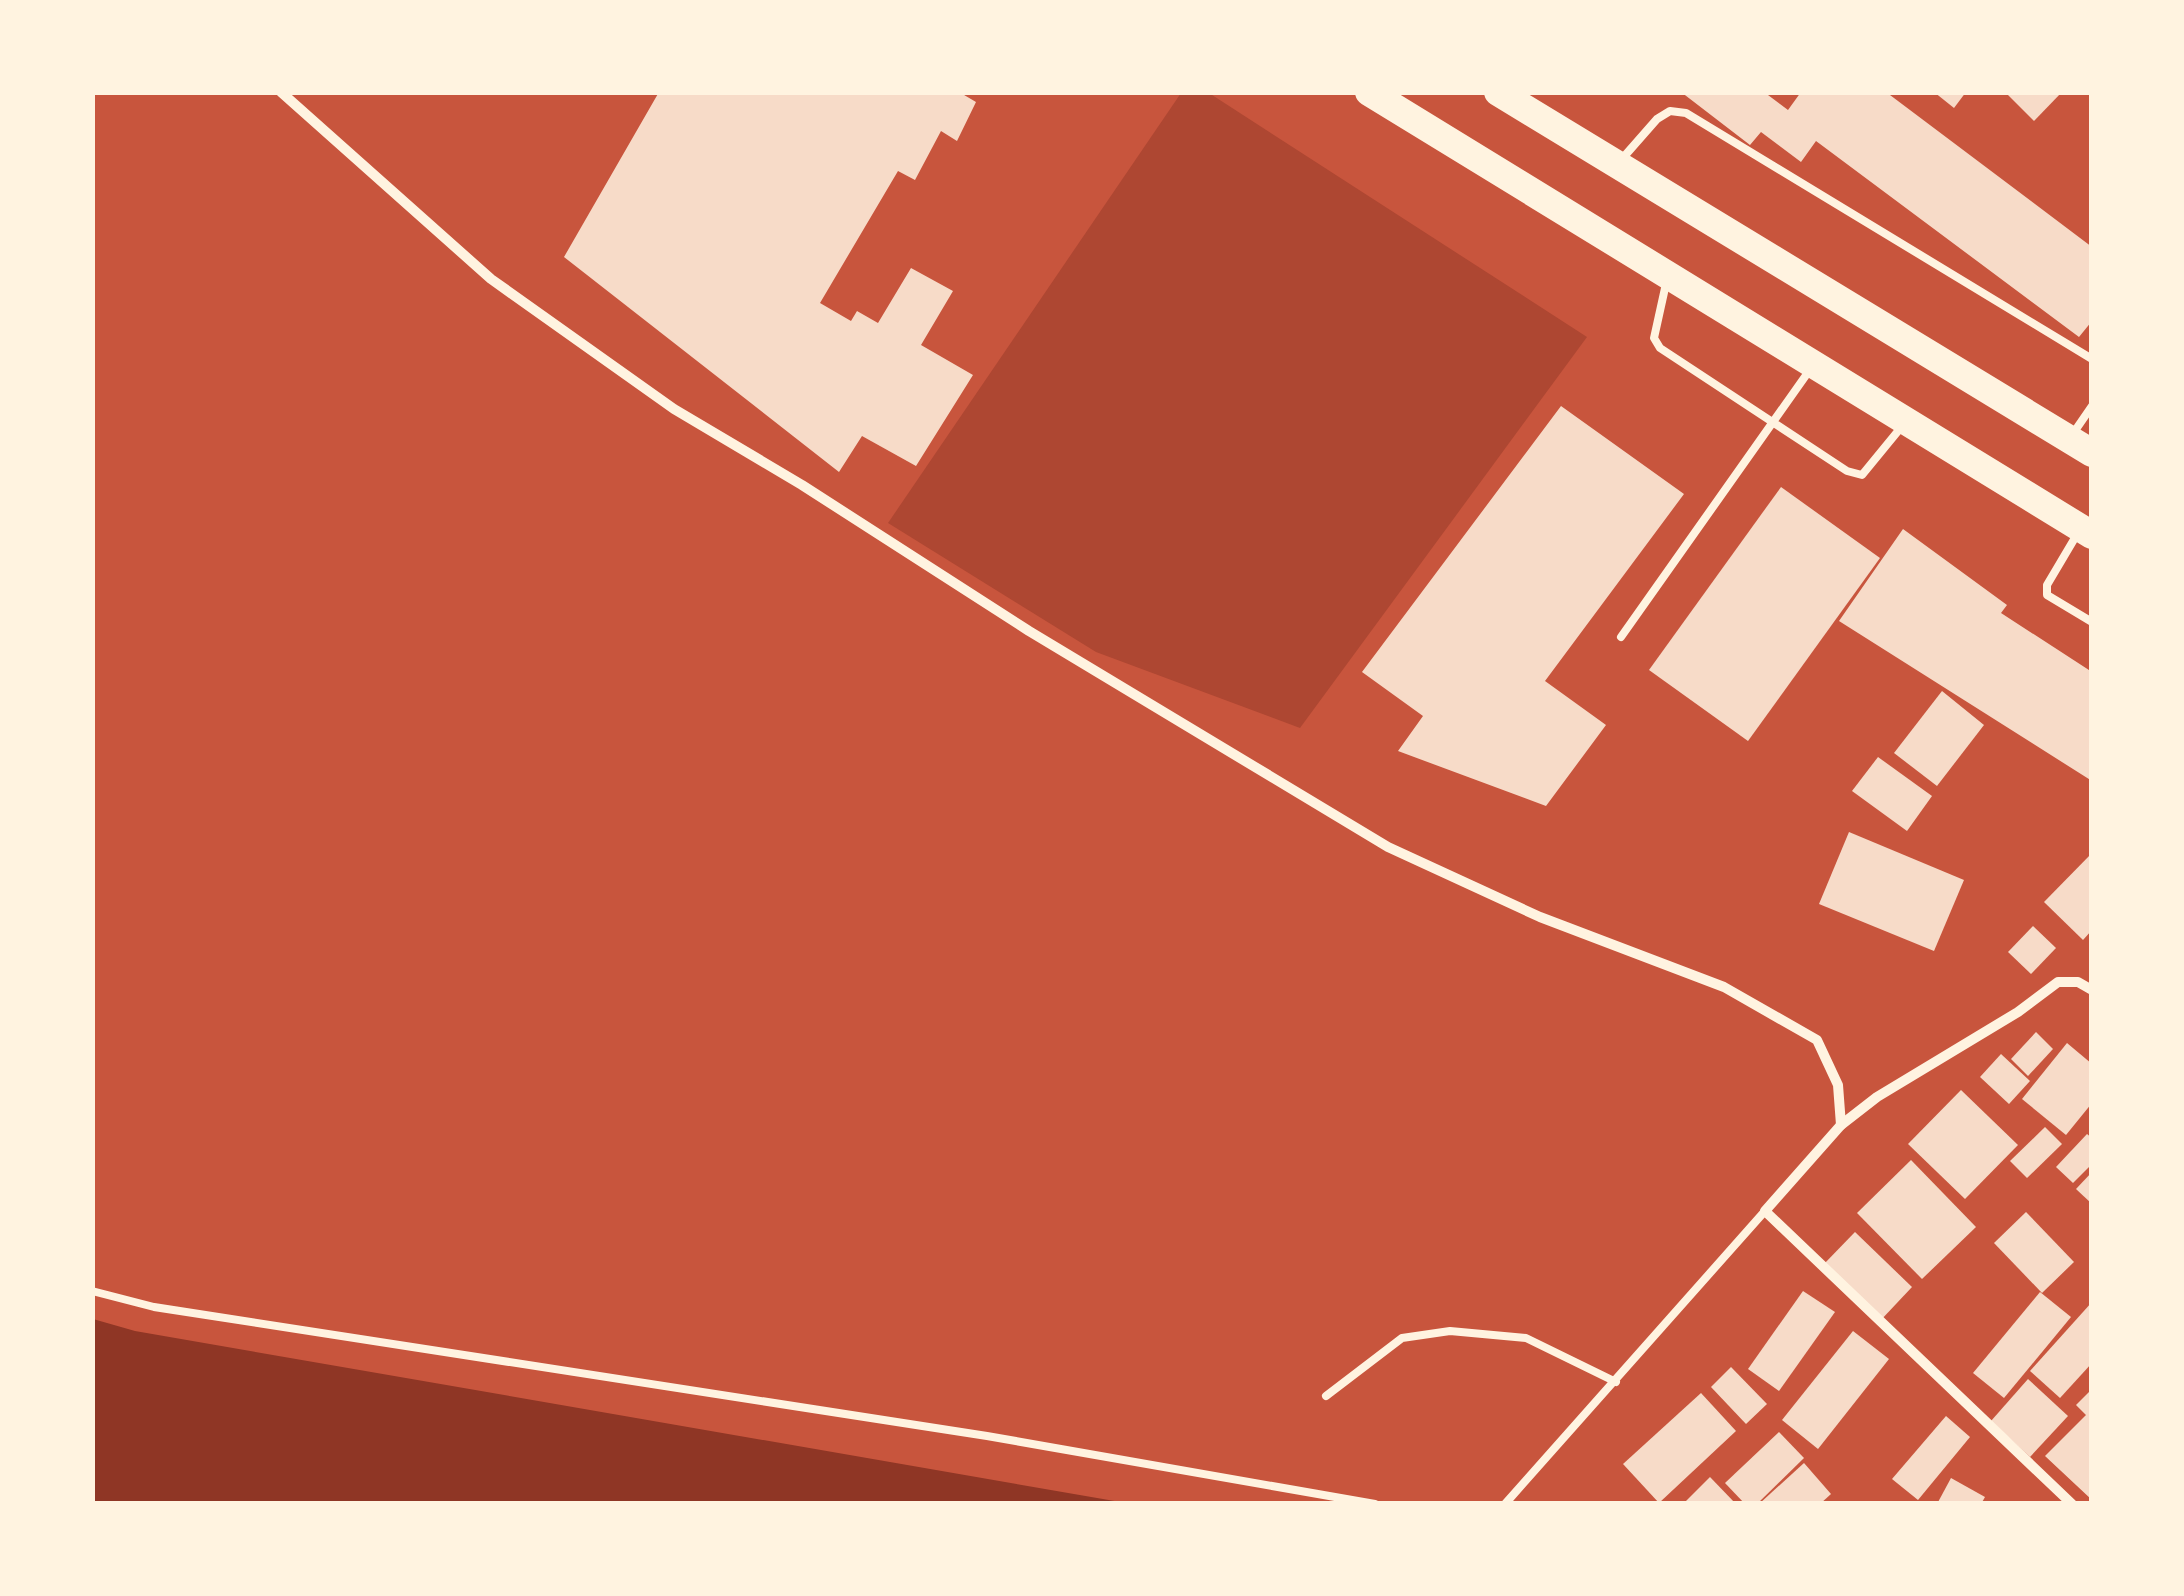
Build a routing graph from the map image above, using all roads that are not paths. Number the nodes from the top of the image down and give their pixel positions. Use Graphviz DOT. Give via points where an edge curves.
graph roads {
  1 [pos="280,92"];
  2 [pos="1369,92"];
  3 [pos="1498,92"];
  4 [pos="1618,164"];
  5 [pos="1668,276"];
  6 [pos="2092,359"];
  7 [pos="1813,366"];
  8 [pos="2092,406"];
  9 [pos="1906,422"];
  10 [pos="1773,423"];
  11 [pos="2080,446"];
  12 [pos="2086,532"];
  13 [pos="2092,622"];
  14 [pos="1621,637"];
  15 [pos="2092,990"];
  16 [pos="1840,1126"];
  17 [pos="1765,1211"];
  18 [pos="92,1292"];
  19 [pos="1616,1382"];
  20 [pos="1326,1396"];
  21 [pos="1375,1504"];
  22 [pos="1505,1504"];
  23 [pos="2072,1504"];
  1 -- 16 [label="street" via="491,279 674,409 1029,632 1388,847 1540,918 1724,987 1817,1040 1838,1085"];
  2 -- 5 [label="highway"];
  3 -- 4 [label="highway"];
  4 -- 6 [label="lane" via="1658,118 1670,110 1686,113"];
  4 -- 11 [label="highway"];
  5 -- 7 [label="highway"];
  5 -- 10 [label="lane" via="1654,338 1660,348"];
  7 -- 9 [label="highway"];
  7 -- 10 [label="lane"];
  8 -- 11 [label="lane"];
  9 -- 10 [label="lane" via="1862,475"];
  9 -- 12 [label="highway"];
  10 -- 14 [label="lane"];
  12 -- 13 [label="lane" via="2046,584 2047,595"];
  15 -- 16 [label="street" via="2058,982"];
  16 -- 17 [label="street"];
  17 -- 19 [label="lane"];
  17 -- 23 [label="street"];
  18 -- 21 [label="lane"];
  19 -- 20 [label="lane" via="1526,1338 1450,1331 1402,1338"];
  19 -- 22 [label="lane"];
}
